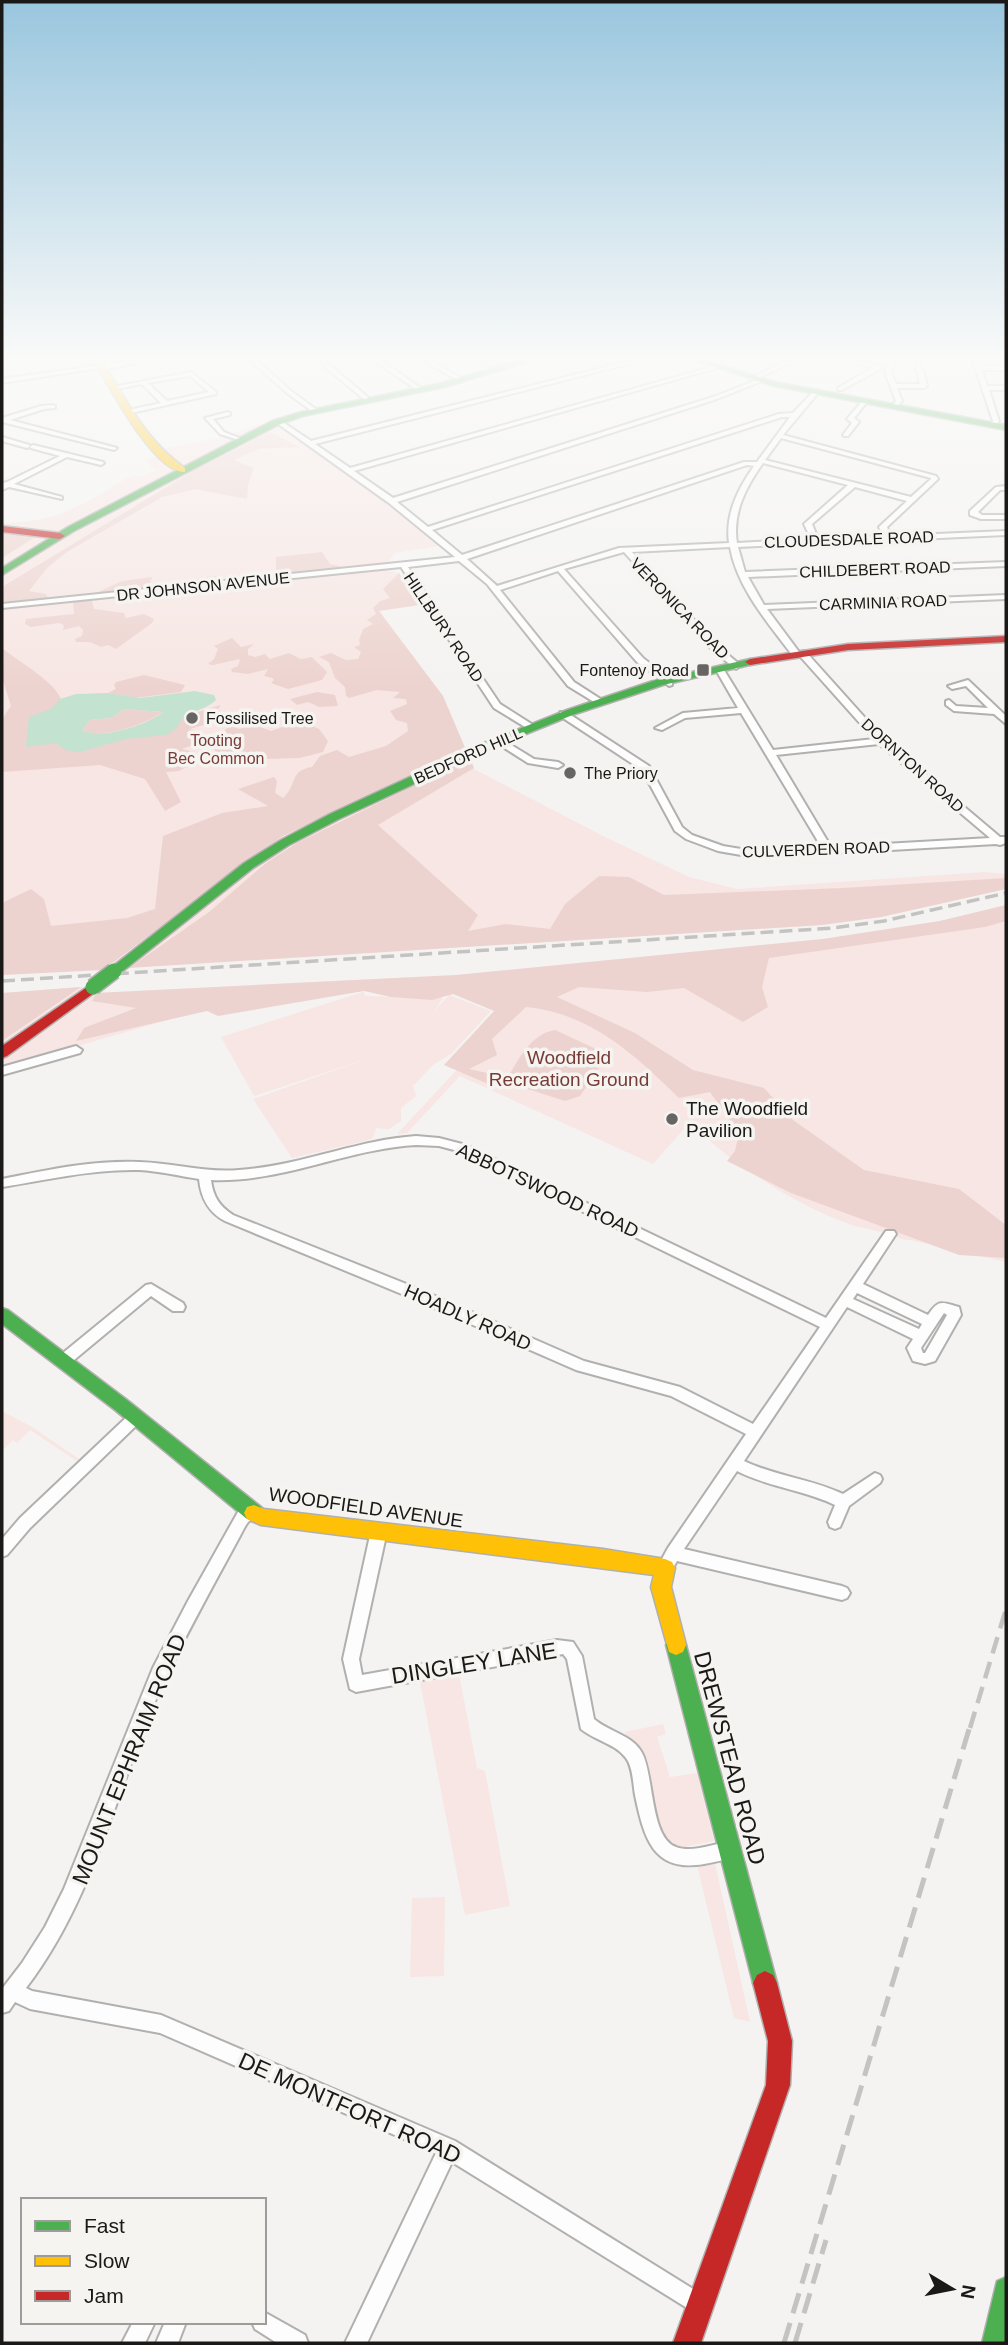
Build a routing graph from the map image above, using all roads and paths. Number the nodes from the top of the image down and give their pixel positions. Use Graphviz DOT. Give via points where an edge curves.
graph roads {
  1 [pos="34,470"];
  2 [pos="182,470"];
  3 [pos="488,470"];
  4 [pos="609,470"];
  5 [pos="724,470"];
  6 [pos="756,470"];
  7 [pos="794,470"];
  8 [pos="909,470"];
  9 [pos="348,471"];
  10 [pos="4,485"];
  11 [pos="854,485"];
  12 [pos="1006,488"];
  13 [pos="60,498"];
  14 [pos="913,500"];
  15 [pos="392,501"];
  16 [pos="1006,517"];
  17 [pos="2,528"];
  18 [pos="428,529"];
  19 [pos="1006,533"];
  20 [pos="60,536"];
  21 [pos="887,537"];
  22 [pos="815,540"];
  23 [pos="734,544"];
  24 [pos="625,549"];
  25 [pos="462,558"];
  26 [pos="1006,564"];
  27 [pos="403,565"];
  28 [pos="559,568"];
  29 [pos="2,572"];
  30 [pos="744,575"];
  31 [pos="497,588"];
  32 [pos="1006,597"];
  33 [pos="2,606"];
  34 [pos="761,607"];
  35 [pos="1006,639"];
  36 [pos="799,653"];
  37 [pos="736,666"];
  38 [pos="720,670"];
  39 [pos="669,683"];
  40 [pos="952,685"];
  41 [pos="599,702"];
  42 [pos="949,703"];
  43 [pos="743,710"];
  44 [pos="995,711"];
  45 [pos="563,714"];
  46 [pos="1006,721"];
  47 [pos="530,727"];
  48 [pos="659,727"];
  49 [pos="498,740"];
  50 [pos="881,741"];
  51 [pos="770,754"];
  52 [pos="558,765"];
  53 [pos="1003,841"];
  54 [pos="828,850"];
  55 [pos="76,1050"];
  56 [pos="2,1053"];
  57 [pos="2,1072"];
  58 [pos="205,1175"];
  59 [pos="2,1183"];
  60 [pos="890,1234"];
  61 [pos="856,1287"];
  62 [pos="846,1301"];
  63 [pos="178,1307"];
  64 [pos="2,1315"];
  65 [pos="930,1322"];
  66 [pos="829,1325"];
  67 [pos="920,1336"];
  68 [pos="63,1360"];
  69 [pos="135,1417"];
  70 [pos="755,1432"];
  71 [pos="735,1463"];
  72 [pos="875,1479"];
  73 [pos="844,1502"];
  74 [pos="251,1511"];
  75 [pos="835,1522"];
  76 [pos="379,1531"];
  77 [pos="2,1550"];
  78 [pos="673,1553"];
  79 [pos="665,1568"];
  80 [pos="842,1593"];
  81 [pos="730,1850"];
  82 [pos="7,1998"];
  83 [pos="448,2147"];
  84 [pos="1006,2290"];
  85 [pos="699,2304"];
  86 [pos="144,2324"];
  87 [pos="175,2324"];
  88 [pos="265,2324"];
  89 [pos="133,2343"];
  90 [pos="167,2343"];
  91 [pos="297,2343"];
  92 [pos="356,2343"];
  93 [pos="687,2343"];
  94 [pos="996,2343"];
  1 -- 10 [label="street"];
  2 -- 20 [label="main road"];
  3 -- 15 [label="street"];
  4 -- 18 [label="street"];
  5 -- 25 [label="street, HILLBURY ROAD"];
  6 -- 23 [label="street" via="734,514"];
  7 -- 11 [label="street"];
  8 -- 14 [label="street" via="935,479"];
  9 -- 15 [label="street"];
  10 -- 13 [label="street"];
  11 -- 14 [label="street"];
  11 -- 22 [label="street" via="808,524"];
  12 -- 16 [label="street" via="997,488 973,513"];
  14 -- 21 [label="street" via="883,527"];
  15 -- 18 [label="street"];
  17 -- 20 [label="main road"];
  18 -- 25 [label="street"];
  19 -- 21 [label="street, CLOUDESDALE ROAD"];
  20 -- 29 [label="main road"];
  21 -- 22 [label="street, CLOUDESDALE ROAD"];
  22 -- 23 [label="street, CLOUDESDALE ROAD"];
  23 -- 24 [label="street, CLOUDESDALE ROAD"];
  23 -- 30 [label="street, DORNTON ROAD"];
  24 -- 28 [label="street, CLOUDESDALE ROAD"];
  24 -- 37 [label="street, VERONICA ROAD"];
  25 -- 27 [label="street, HILLBURY ROAD"];
  25 -- 31 [label="street"];
  26 -- 30 [label="street, CHILDEBERT ROAD"];
  27 -- 33 [label="street, DR JOHNSON AVENUE"];
  27 -- 47 [label="street, HILLBURY ROAD" via="497,706"];
  28 -- 31 [label="street, CLOUDESDALE ROAD"];
  28 -- 39 [label="street" via="640,660"];
  30 -- 34 [label="street, DORNTON ROAD"];
  31 -- 41 [label="street" via="571,684"];
  32 -- 34 [label="street, CARMINIA ROAD"];
  34 -- 36 [label="street, DORNTON ROAD"];
  35 -- 36 [label="main road, BEDFORD HILL"];
  36 -- 37 [label="main road, BEDFORD HILL"];
  36 -- 50 [label="street, DORNTON ROAD"];
  37 -- 38 [label="main road, BEDFORD HILL"];
  38 -- 39 [label="main road, BEDFORD HILL"];
  38 -- 43 [label="street"];
  39 -- 41 [label="main road, BEDFORD HILL"];
  40 -- 44 [label="street" via="968,683"];
  41 -- 45 [label="main road, BEDFORD HILL"];
  42 -- 44 [label="street" via="954,708"];
  43 -- 48 [label="street" via="683,716"];
  43 -- 51 [label="street"];
  44 -- 46 [label="street"];
  45 -- 47 [label="main road, BEDFORD HILL"];
  45 -- 54 [label="street, CULVERDEN ROAD" via="646,768 672,821 689,837 747,853"];
  47 -- 49 [label="main road, BEDFORD HILL"];
  49 -- 52 [label="street" via="531,761"];
  49 -- 56 [label="main road, BEDFORD HILL, bridge" via="267,853"];
  50 -- 51 [label="street"];
  50 -- 53 [label="street, DORNTON ROAD"];
  51 -- 54 [label="street"];
  53 -- 54 [label="street, CULVERDEN ROAD"];
  55 -- 57 [label="street"];
  58 -- 59 [label="street, ABBOTSWOOD ROAD" via="136,1166 67,1171"];
  58 -- 66 [label="street, ABBOTSWOOD ROAD" via="273,1170 394,1142 450,1143"];
  58 -- 70 [label="street, HOADLY ROAD" via="210,1201 229,1218 581,1366 675,1391"];
  60 -- 61 [label="street, DREWSTEAD ROAD"];
  61 -- 62 [label="street, DREWSTEAD ROAD"];
  61 -- 65 [label="street"];
  62 -- 66 [label="street, DREWSTEAD ROAD"];
  62 -- 67 [label="street"];
  63 -- 68 [label="street" via="151,1289"];
  64 -- 68 [label="main road, WOODFIELD AVENUE"];
  65 -- 67 [label="street"];
  65 -- 67 [label="street" via="941,1307 954,1311 925,1359 918,1357 914,1348"];
  66 -- 70 [label="street, DREWSTEAD ROAD"];
  68 -- 69 [label="main road, WOODFIELD AVENUE"];
  69 -- 74 [label="main road, WOODFIELD AVENUE"];
  69 -- 77 [label="street"];
  70 -- 71 [label="street, DREWSTEAD ROAD"];
  71 -- 73 [label="street"];
  71 -- 78 [label="street, DREWSTEAD ROAD"];
  72 -- 73 [label="street"];
  73 -- 75 [label="street"];
  74 -- 76 [label="main road, WOODFIELD AVENUE" via="274,1519"];
  74 -- 82 [label="street, MOUNT EPHRAIM ROAD" via="243,1517 162,1667 73,1895 51,1936"];
  76 -- 79 [label="main road, WOODFIELD AVENUE"];
  76 -- 81 [label="street, DINGLEY LANE" via="351,1659 356,1684 567,1647 574,1656 587,1723 631,1748 636,1758 654,1836 662,1847 671,1855 682,1856"];
  78 -- 79 [label="street, DREWSTEAD ROAD"];
  78 -- 80 [label="street"];
  79 -- 81 [label="main road, DREWSTEAD ROAD" via="661,1587"];
  81 -- 85 [label="main road, DREWSTEAD ROAD" via="780,2041 778,2085"];
  82 -- 83 [label="street, DE MONTFORT ROAD" via="161,2024"];
  83 -- 85 [label="street, DE MONTFORT ROAD"];
  83 -- 92 [label="street"];
  84 -- 94 [label="main road"];
  85 -- 93 [label="main road, DREWSTEAD ROAD"];
  86 -- 89 [label="street"];
  87 -- 90 [label="street"];
  88 -- 91 [label="street"];
}
